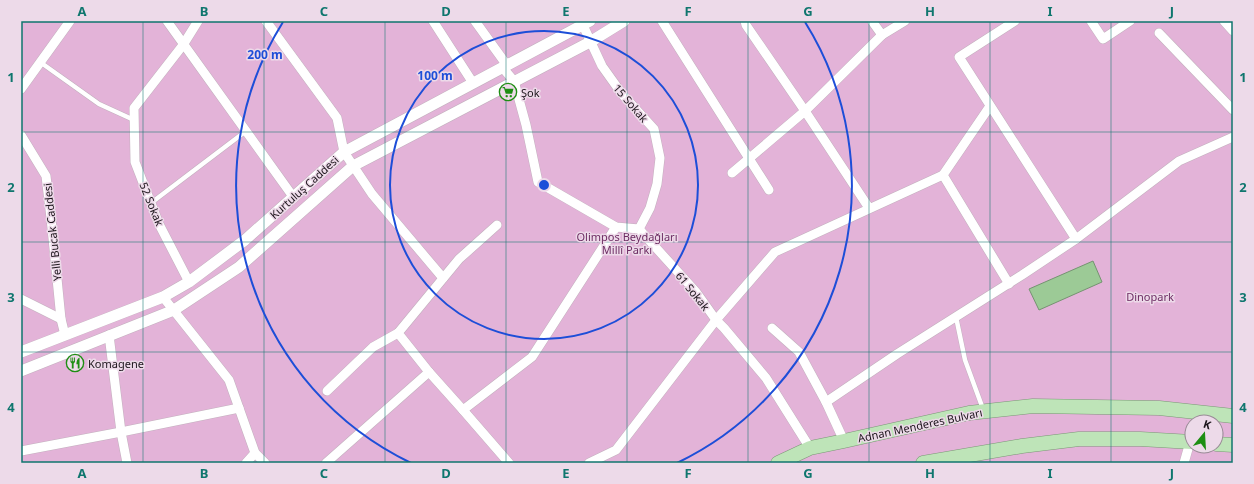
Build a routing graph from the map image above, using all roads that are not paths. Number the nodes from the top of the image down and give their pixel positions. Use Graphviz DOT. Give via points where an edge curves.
graph roads {
  1 [pos="70,21"];
  2 [pos="166,21"];
  3 [pos="198,21"];
  4 [pos="266,21"];
  5 [pos="434,21"];
  6 [pos="475,21"];
  7 [pos="624,21"];
  8 [pos="662,21"];
  9 [pos="745,21"];
  10 [pos="872,21"];
  11 [pos="905,21"];
  12 [pos="1014,21"];
  13 [pos="1091,21"];
  14 [pos="1130,21"];
  15 [pos="1224,21"];
  16 [pos="584,22"];
  17 [pos="1233,31"];
  18 [pos="1159,33"];
  19 [pos="882,35"];
  20 [pos="590,42"];
  21 [pos="183,45"];
  22 [pos="40,62"];
  23 [pos="504,66"];
  24 [pos="514,81"];
  25 [pos="473,82"];
  26 [pos="21,89"];
  27 [pos="990,106"];
  28 [pos="1233,110"];
  29 [pos="805,111"];
  30 [pos="134,120"];
  31 [pos="246,131"];
  32 [pos="21,135"];
  33 [pos="1233,137"];
  34 [pos="344,152"];
  35 [pos="749,159"];
  36 [pos="353,166"];
  37 [pos="732,173"];
  38 [pos="943,175"];
  39 [pos="769,190"];
  40 [pos="294,198"];
  41 [pos="151,203"];
  42 [pos="869,208"];
  43 [pos="497,225"];
  44 [pos="616,227"];
  45 [pos="639,230"];
  46 [pos="1076,239"];
  47 [pos="443,278"];
  48 [pos="189,282"];
  49 [pos="1008,284"];
  50 [pos="163,297"];
  51 [pos="21,299"];
  52 [pos="174,310"];
  53 [pos="956,317"];
  54 [pos="61,319"];
  55 [pos="716,320"];
  56 [pos="772,328"];
  57 [pos="398,333"];
  58 [pos="65,335"];
  59 [pos="110,336"];
  60 [pos="21,352"];
  61 [pos="21,370"];
  62 [pos="429,372"];
  63 [pos="327,391"];
  64 [pos="826,402"];
  65 [pos="239,408"];
  66 [pos="463,410"];
  67 [pos="984,411"];
  68 [pos="1233,416"];
  69 [pos="121,432"];
  70 [pos="844,441"];
  71 [pos="1184,442"];
  72 [pos="810,448"];
  73 [pos="21,451"];
  74 [pos="255,453"];
  75 [pos="127,463"];
  76 [pos="246,463"];
  77 [pos="264,463"];
  78 [pos="326,463"];
  79 [pos="510,463"];
  80 [pos="589,463"];
  81 [pos="778,463"];
  82 [pos="923,463"];
  1 -- 22 [label="street"];
  2 -- 21 [label="street"];
  3 -- 21 [label="street"];
  4 -- 34 [label="street" via="337,118"];
  5 -- 25 [label="street"];
  6 -- 23 [label="street"];
  7 -- 20 [label="street, Kurtuluş Caddesi"];
  8 -- 35 [label="street"];
  9 -- 29 [label="street"];
  10 -- 19 [label="street"];
  11 -- 19 [label="street"];
  12 -- 27 [label="street" via="959,58"];
  13 -- 14 [label="street" via="1103,39"];
  15 -- 17 [label="street"];
  16 -- 20 [label="street, 15 Sokak"];
  16 -- 23 [label="street, Kurtuluş Caddesi"];
  18 -- 28 [label="street"];
  19 -- 29 [label="street"];
  20 -- 24 [label="street, Kurtuluş Caddesi"];
  20 -- 45 [label="street, 15 Sokak" via="602,66 622,94 654,129 660,158 657,184 650,208"];
  21 -- 30 [label="street, 52 Sokak" via="134,108"];
  21 -- 31 [label="street"];
  22 -- 26 [label="street"];
  22 -- 30 [label="lane" via="99,104"];
  23 -- 24 [label="street"];
  23 -- 25 [label="street, Kurtuluş Caddesi"];
  24 -- 36 [label="street, Kurtuluş Caddesi"];
  24 -- 44 [label="street" via="538,182"];
  25 -- 34 [label="street, Kurtuluş Caddesi"];
  27 -- 38 [label="street"];
  27 -- 46 [label="street"];
  29 -- 35 [label="street"];
  29 -- 42 [label="street"];
  30 -- 41 [label="street, 52 Sokak" via="135,162"];
  31 -- 40 [label="street"];
  31 -- 41 [label="lane"];
  32 -- 54 [label="street, Yelli Bucak Caddesi" via="46,176"];
  33 -- 46 [label="street" via="1179,161"];
  34 -- 36 [label="street"];
  34 -- 40 [label="street, Kurtuluş Caddesi"];
  35 -- 37 [label="street"];
  35 -- 39 [label="street"];
  36 -- 47 [label="street" via="372,194"];
  36 -- 52 [label="street, Kurtuluş Caddesi" via="239,267"];
  38 -- 42 [label="street"];
  38 -- 49 [label="street"];
  40 -- 48 [label="street, Kurtuluş Caddesi"];
  41 -- 48 [label="street, 52 Sokak"];
  42 -- 55 [label="street" via="775,252"];
  43 -- 47 [label="street" via="459,259"];
  44 -- 45 [label="street"];
  44 -- 66 [label="street" via="532,357"];
  45 -- 55 [label="street, 61 Sokak" via="696,292"];
  46 -- 49 [label="street"];
  47 -- 57 [label="street"];
  48 -- 50 [label="street, Kurtuluş Caddesi"];
  49 -- 53 [label="street"];
  50 -- 52 [label="street"];
  50 -- 58 [label="street, Kurtuluş Caddesi"];
  51 -- 54 [label="street"];
  52 -- 59 [label="street, Kurtuluş Caddesi"];
  52 -- 65 [label="street" via="229,380"];
  53 -- 64 [label="street"];
  53 -- 67 [label="lane" via="965,360"];
  54 -- 58 [label="street, Yelli Bucak Caddesi"];
  55 -- 72 [label="street, 61 Sokak" via="766,378"];
  55 -- 80 [label="street" via="616,450"];
  56 -- 64 [label="street" via="799,352"];
  57 -- 62 [label="street"];
  57 -- 63 [label="street" via="373,347"];
  58 -- 60 [label="street, Kurtuluş Caddesi"];
  59 -- 61 [label="street, Kurtuluş Caddesi"];
  59 -- 69 [label="street"];
  62 -- 66 [label="street"];
  62 -- 78 [label="street"];
  64 -- 70 [label="street"];
  65 -- 69 [label="street"];
  65 -- 74 [label="street"];
  66 -- 79 [label="street"];
  67 -- 68 [label="highway, Adnan Menderes Bulvarı" via="1034,406 1159,408"];
  67 -- 70 [label="highway, Adnan Menderes Bulvarı"];
  69 -- 73 [label="street"];
  69 -- 75 [label="street"];
  70 -- 72 [label="highway, Adnan Menderes Bulvarı"];
  71 -- 82 [label="highway" via="1079,439"];
  72 -- 81 [label="highway, Adnan Menderes Bulvarı"];
  74 -- 76 [label="street"];
  74 -- 77 [label="street"];
}
